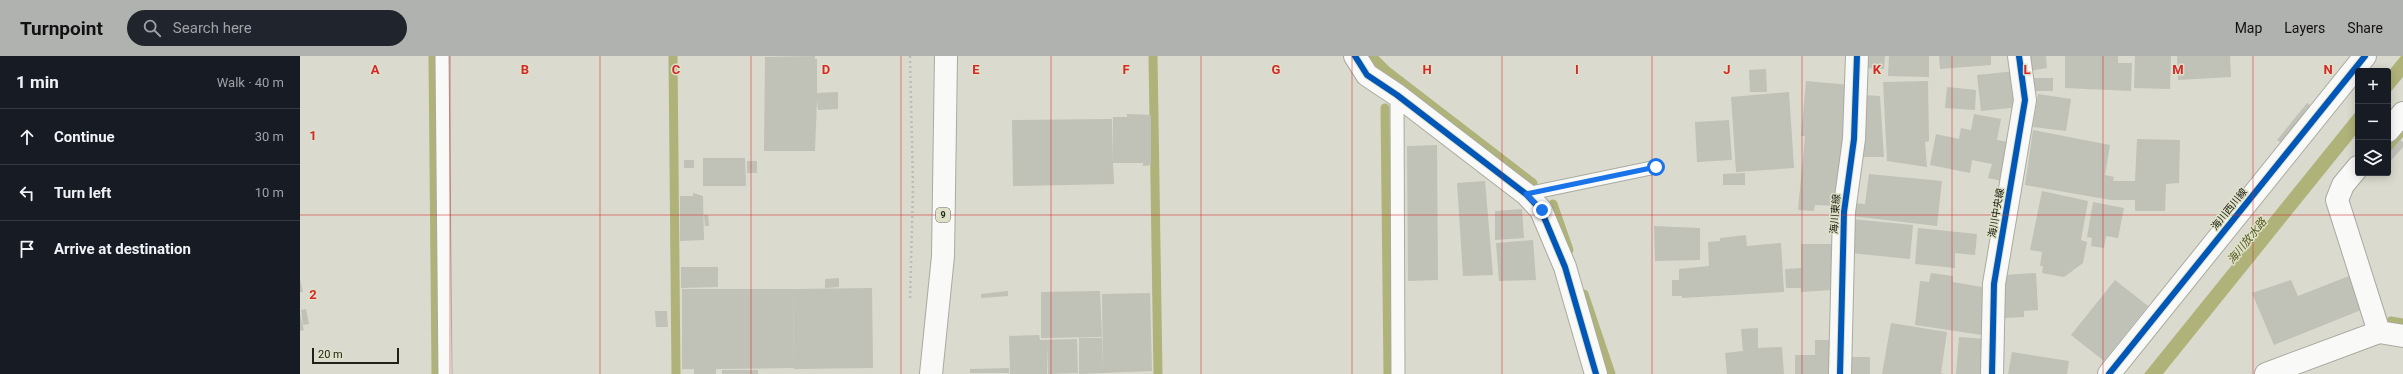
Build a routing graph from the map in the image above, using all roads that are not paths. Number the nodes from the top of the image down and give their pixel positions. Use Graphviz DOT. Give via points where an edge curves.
graph roads {
  1 [pos="442,56"];
  2 [pos="946,56"];
  3 [pos="1355,56"];
  4 [pos="1857,56"];
  5 [pos="2020,56"];
  6 [pos="2365,56"];
  7 [pos="1397,95"];
  8 [pos="2403,113"];
  9 [pos="2391,127"];
  10 [pos="1656,167"];
  11 [pos="2355,170"];
  12 [pos="1526,194"];
  13 [pos="2379,332"];
  14 [pos="2403,336"];
  15 [pos="445,374"];
  16 [pos="931,374"];
  17 [pos="1398,374"];
  18 [pos="1596,374"];
  19 [pos="1840,374"];
  20 [pos="1992,374"];
  21 [pos="2109,374"];
  22 [pos="2266,374"];
  1 -- 15 [label="lane"];
  2 -- 16 [label="main road, 9" via="943,256"];
  3 -- 7 [label="main road" via="1367,75"];
  4 -- 19 [label="main road, 海川東線" via="1854,139 1844,212"];
  5 -- 20 [label="main road, 海川中央線" via="2025,100 1994,284"];
  6 -- 21 [label="main road, 海川西川線"];
  7 -- 12 [label="main road"];
  7 -- 17 [label="lane"];
  8 -- 9 [label="main road"];
  10 -- 12 [label="lane"];
  11 -- 13 [label="main road" via="2343,185 2337,200"];
  12 -- 18 [label="main road" via="1542,210 1565,267"];
  13 -- 14 [label="main road"];
  13 -- 22 [label="main road"];
}
